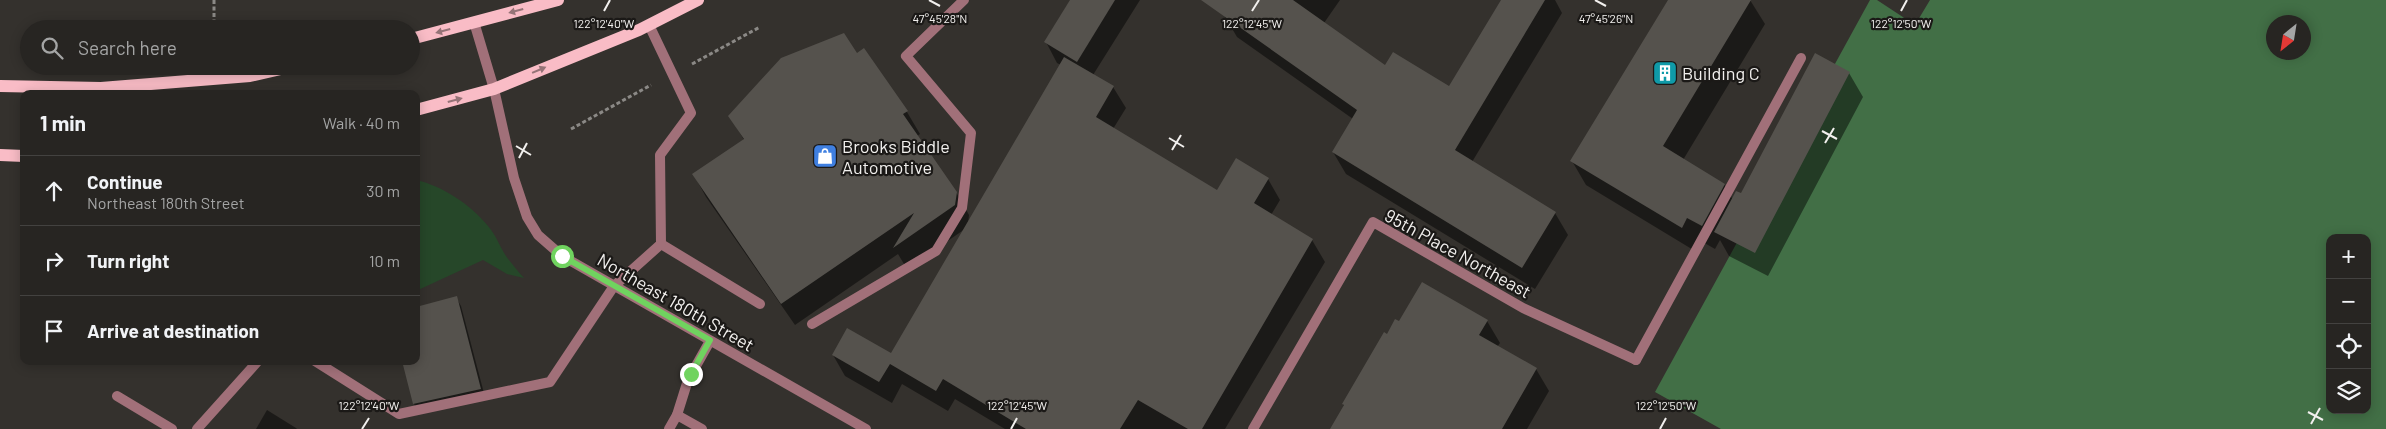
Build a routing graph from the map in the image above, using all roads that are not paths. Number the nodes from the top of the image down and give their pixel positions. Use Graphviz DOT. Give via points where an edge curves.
graph roads {
  1 [pos="558,0"];
  2 [pos="698,0"];
  3 [pos="964,0"];
  4 [pos="474,22"];
  5 [pos="648,25"];
  6 [pos="420,37"];
  7 [pos="1802,58"];
  8 [pos="254,75"];
  9 [pos="0,86"];
  10 [pos="494,89"];
  11 [pos="420,109"];
  12 [pos="0,155"];
  13 [pos="20,156"];
  14 [pos="661,244"];
  15 [pos="614,286"];
  16 [pos="760,304"];
  17 [pos="812,324"];
  18 [pos="710,340"];
  19 [pos="254,365"];
  20 [pos="321,365"];
  21 [pos="117,396"];
  22 [pos="678,415"];
  23 [pos="172,429"];
  24 [pos="196,429"];
  25 [pos="669,429"];
  26 [pos="702,429"];
  27 [pos="866,429"];
  28 [pos="1253,429"];
  1 -- 4 [label="main road, one-way"];
  2 -- 5 [label="main road"];
  3 -- 17 [label="street" via="906,56 971,133 962,208 936,251"];
  4 -- 6 [label="main road, one-way"];
  4 -- 10 [label="street, Northeast 180th Street"];
  10 -- 5 [label="main road, one-way"];
  5 -- 14 [label="street" via="691,113 660,155"];
  7 -- 28 [label="street, 95th Place Northeast" via="1636,360 1523,308 1373,222"];
  8 -- 9 [label="main road" via="101,88"];
  11 -- 10 [label="main road, one-way"];
  10 -- 15 [label="street, Northeast 180th Street" via="526,217 538,235 562,256"];
  12 -- 13 [label="main road"];
  14 -- 15 [label="street"];
  14 -- 16 [label="street"];
  15 -- 18 [label="street, Northeast 180th Street"];
  15 -- 20 [label="street" via="550,382 399,414"];
  18 -- 22 [label="street" via="688,380"];
  18 -- 27 [label="street, Northeast 180th Street"];
  19 -- 24 [label="street"];
  21 -- 23 [label="street"];
  22 -- 25 [label="street"];
  22 -- 26 [label="street"];
}
